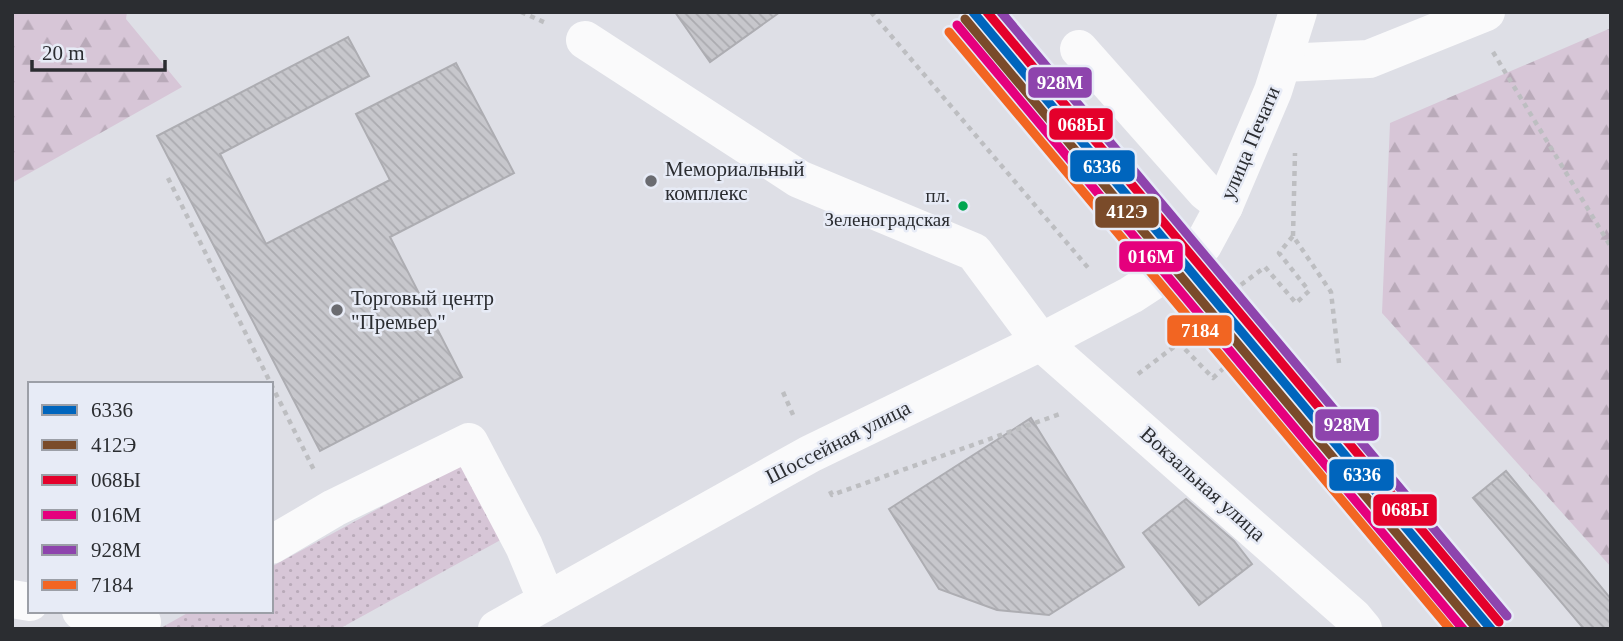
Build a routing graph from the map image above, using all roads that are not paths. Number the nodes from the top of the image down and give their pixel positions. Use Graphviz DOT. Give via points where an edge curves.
graph roads {
  1 [pos="1298,12"];
  2 [pos="1479,15"];
  3 [pos="585,40"];
  4 [pos="1079,49"];
  5 [pos="1283,63"];
  6 [pos="1224,206"];
  7 [pos="1183,261"];
  8 [pos="1041,342"];
  9 [pos="273,544"];
  10 [pos="547,601"];
  11 [pos="94,613"];
  12 [pos="144,621"];
  13 [pos="497,629"];
  14 [pos="1363,629"];
  1 -- 5 [label="street, улица Печати"];
  2 -- 5 [label="street" via="1369,59"];
  3 -- 8 [label="street, Вокзальная улица" via="799,179 974,252"];
  4 -- 6 [label="street" via="1205,191"];
  5 -- 6 [label="street, улица Печати"];
  6 -- 7 [label="street, улица Печати" via="1203,245"];
  7 -- 8 [label="street, Шоссейная улица" via="1132,295"];
  8 -- 10 [label="street, Шоссейная улица" via="810,454"];
  8 -- 14 [label="street, Вокзальная улица"];
  9 -- 10 [label="street" via="334,508 469,442 524,546"];
  10 -- 13 [label="street, Шоссейная улица"];
  11 -- 12 [label="street"];
}
